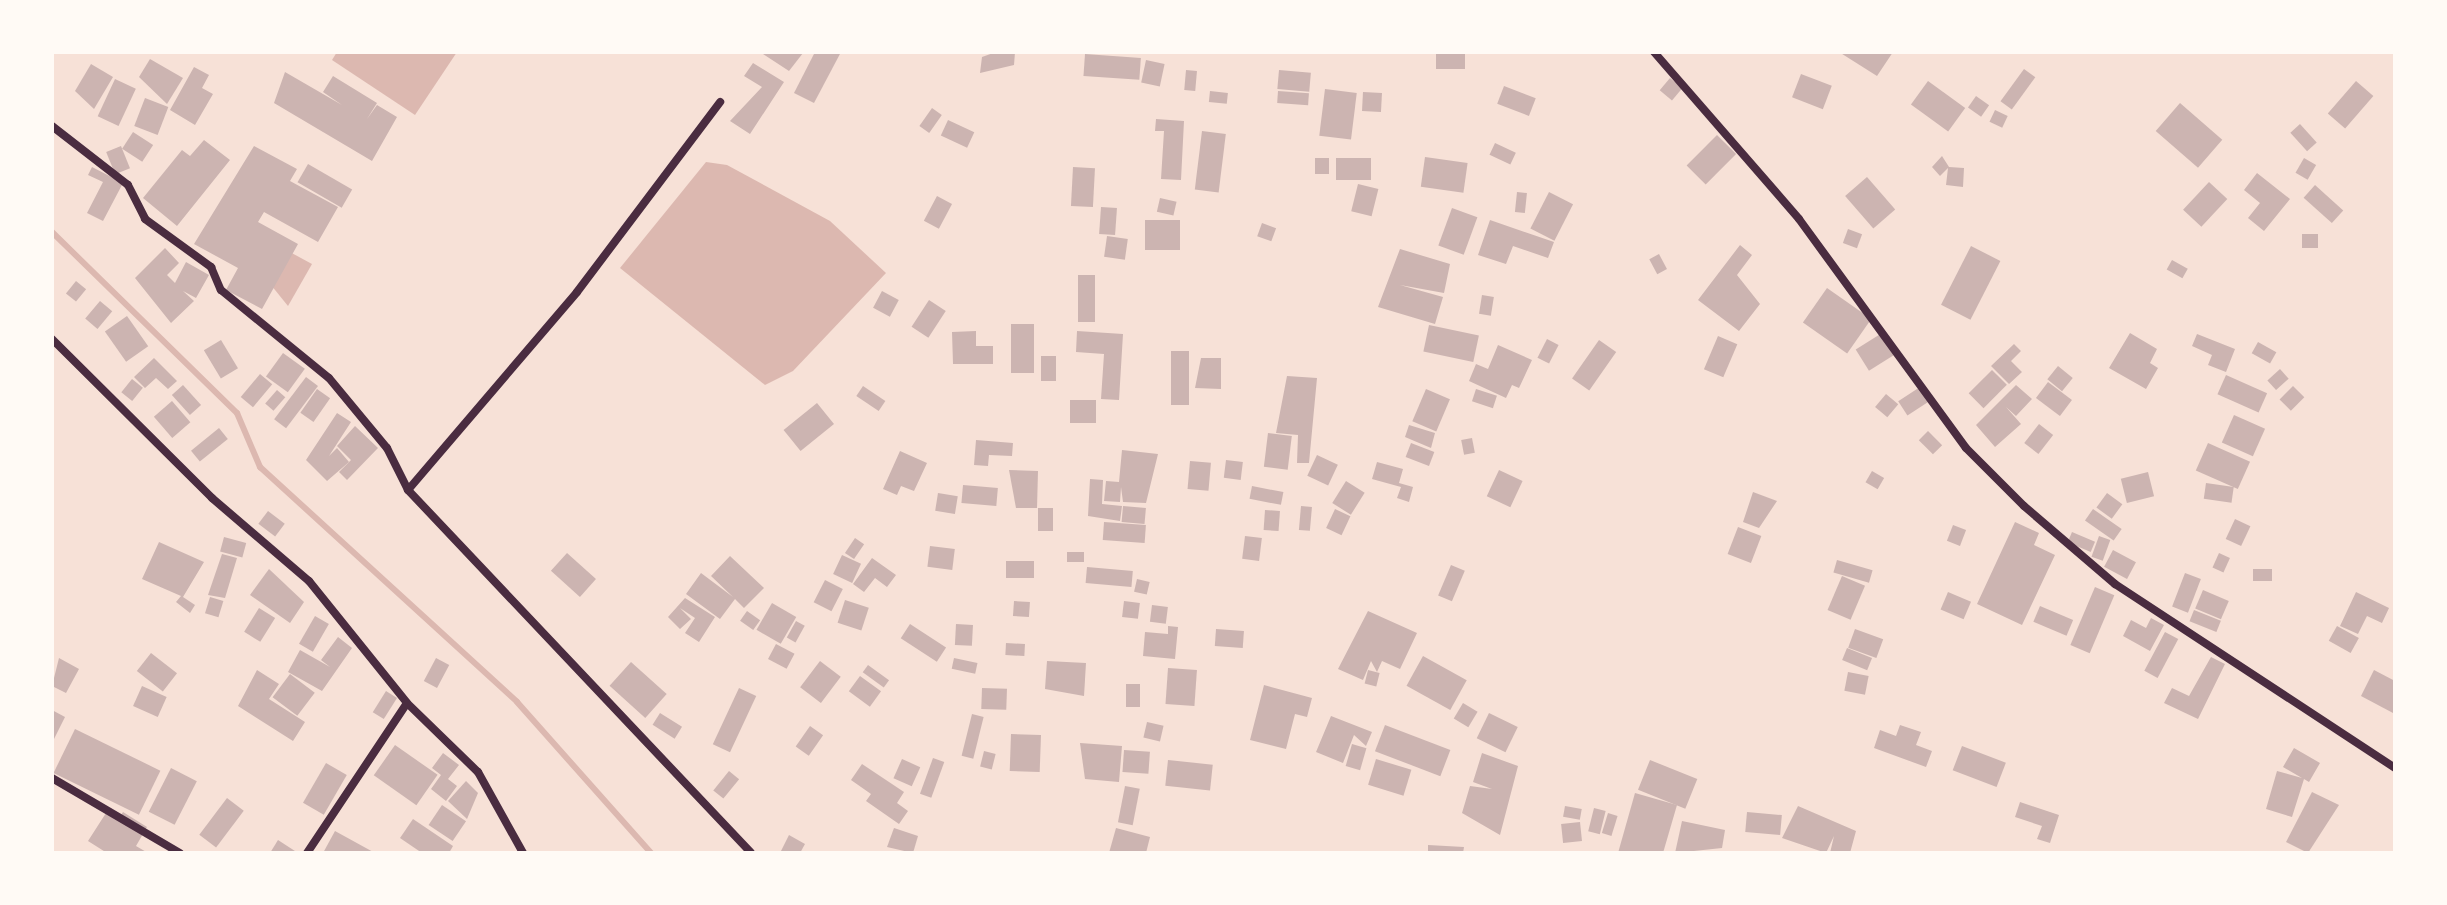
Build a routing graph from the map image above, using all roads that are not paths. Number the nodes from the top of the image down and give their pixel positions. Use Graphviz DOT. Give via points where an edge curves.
graph roads {
  1 [pos="1654,52"];
  2 [pos="720,102"];
  3 [pos="52,126"];
  4 [pos="52,339"];
  5 [pos="408,490"];
  6 [pos="407,703"];
  7 [pos="2395,768"];
  8 [pos="52,778"];
  9 [pos="518,851"];
  10 [pos="180,853"];
  11 [pos="307,853"];
  12 [pos="751,853"];
  1 -- 7 [label="street" via="1799,219 1966,448 2024,506 2115,584"];
  2 -- 5 [label="street" via="577,292"];
  3 -- 5 [label="street" via="128,185 145,219 211,267 221,290 329,378 387,448"];
  4 -- 6 [label="street" via="212,498 309,581"];
  5 -- 12 [label="street"];
  6 -- 9 [label="street" via="478,772"];
  6 -- 11 [label="street"];
  8 -- 10 [label="street"];
}
